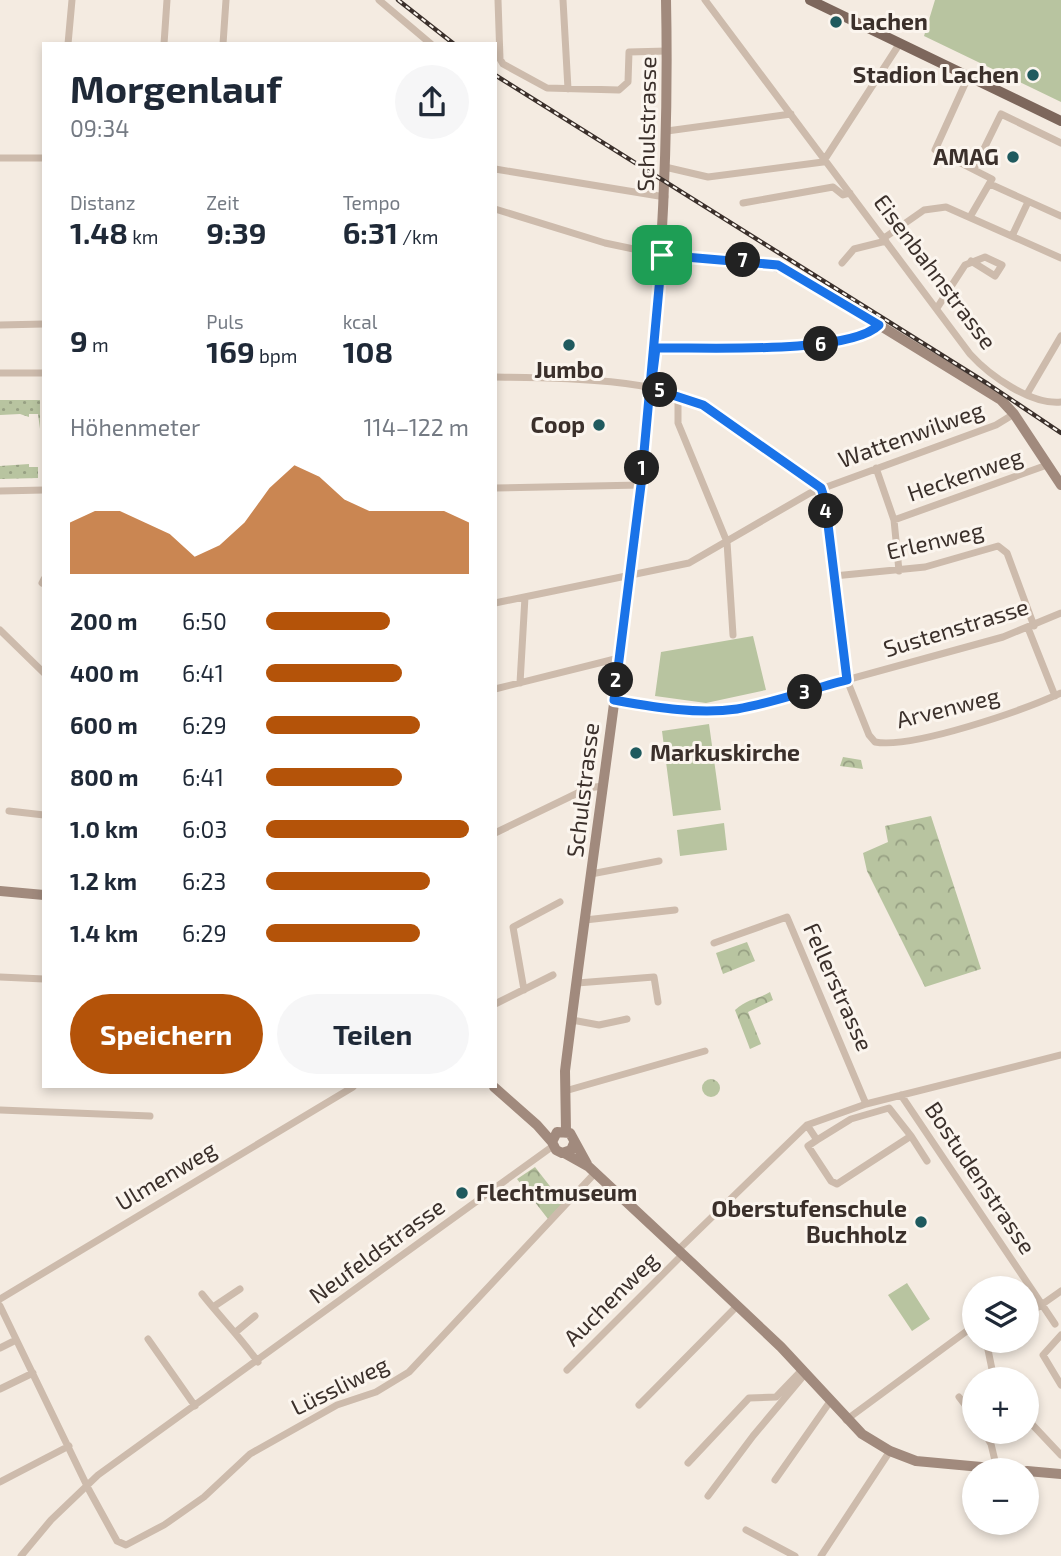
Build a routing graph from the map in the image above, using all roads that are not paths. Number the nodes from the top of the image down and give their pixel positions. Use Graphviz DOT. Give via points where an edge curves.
graph roads {
  1 [pos="72,0"];
  2 [pos="167,0"];
  3 [pos="226,0"];
  4 [pos="379,0"];
  5 [pos="498,0"];
  6 [pos="563,0"];
  7 [pos="666,0"];
  8 [pos="705,0"];
  9 [pos="810,0"];
  10 [pos="68,42"];
  11 [pos="164,42"];
  12 [pos="223,42"];
  13 [pos="429,42"];
  14 [pos="900,43"];
  15 [pos="667,51"];
  16 [pos="969,75"];
  17 [pos="568,89"];
  18 [pos="791,114"];
  19 [pos="1061,121"];
  20 [pos="667,131"];
  21 [pos="1061,143"];
  22 [pos="0,158"];
  23 [pos="42,158"];
  24 [pos="825,159"];
  25 [pos="666,167"];
  26 [pos="497,169"];
  27 [pos="974,169"];
  28 [pos="990,184"];
  29 [pos="850,193"];
  30 [pos="664,197"];
  31 [pos="1028,202"];
  32 [pos="743,203"];
  33 [pos="497,210"];
  34 [pos="1061,216"];
  35 [pos="971,217"];
  36 [pos="1012,236"];
  37 [pos="885,239"];
  38 [pos="662,255"];
  39 [pos="1061,258"];
  40 [pos="971,261"];
  41 [pos="842,263"];
  42 [pos="937,308"];
  43 [pos="42,324"];
  44 [pos="0,325"];
  45 [pos="879,325"];
  46 [pos="1061,336"];
  47 [pos="656,348"];
  48 [pos="0,373"];
  49 [pos="42,373"];
  50 [pos="497,377"];
  51 [pos="651,388"];
  52 [pos="1027,394"];
  53 [pos="678,395"];
  54 [pos="1061,402"];
  55 [pos="1014,414"];
  56 [pos="1048,465"];
  57 [pos="876,468"];
  58 [pos="641,485"];
  59 [pos="1061,485"];
  60 [pos="497,488"];
  61 [pos="821,488"];
  62 [pos="42,490"];
  63 [pos="0,491"];
  64 [pos="894,520"];
  65 [pos="727,542"];
  66 [pos="899,571"];
  67 [pos="631,576"];
  68 [pos="834,576"];
  69 [pos="525,597"];
  70 [pos="497,603"];
  71 [pos="1061,613"];
  72 [pos="1031,627"];
  73 [pos="0,630"];
  74 [pos="733,635"];
  75 [pos="619,658"];
  76 [pos="42,671"];
  77 [pos="847,680"];
  78 [pos="520,683"];
  79 [pos="497,689"];
  80 [pos="1058,694"];
  81 [pos="614,700"];
  82 [pos="603,786"];
  83 [pos="9,811"];
  84 [pos="42,815"];
  85 [pos="497,832"];
  86 [pos="659,861"];
  87 [pos="591,874"];
  88 [pos="0,891"];
  89 [pos="42,895"];
  90 [pos="561,902"];
  91 [pos="675,910"];
  92 [pos="585,920"];
  93 [pos="715,943"];
  94 [pos="657,973"];
  95 [pos="553,975"];
  96 [pos="0,977"];
  97 [pos="42,979"];
  98 [pos="580,983"];
  99 [pos="524,990"];
  100 [pos="658,1002"];
  101 [pos="497,1003"];
  102 [pos="627,1019"];
  103 [pos="572,1020"];
  104 [pos="705,1051"];
  105 [pos="1061,1055"];
  106 [pos="351,1088"];
  107 [pos="495,1088"];
  108 [pos="565,1091"];
  109 [pos="901,1095"];
  110 [pos="866,1104"];
  111 [pos="0,1110"];
  112 [pos="150,1116"];
  113 [pos="807,1125"];
  114 [pos="911,1136"];
  115 [pos="557,1138"];
  116 [pos="817,1140"];
  117 [pos="574,1143"];
  118 [pos="564,1153"];
  119 [pos="927,1161"];
  120 [pos="592,1170"];
  121 [pos="681,1252"];
  122 [pos="1018,1276"];
  123 [pos="240,1289"];
  124 [pos="1061,1291"];
  125 [pos="202,1294"];
  126 [pos="0,1299"];
  127 [pos="1039,1302"];
  128 [pos="1042,1304"];
  129 [pos="0,1306"];
  130 [pos="737,1306"];
  131 [pos="1039,1306"];
  132 [pos="213,1307"];
  133 [pos="255,1316"];
  134 [pos="1055,1324"];
  135 [pos="237,1331"];
  136 [pos="962,1334"];
  137 [pos="1061,1335"];
  138 [pos="148,1339"];
  139 [pos="16,1340"];
  140 [pos="0,1348"];
  141 [pos="258,1362"];
  142 [pos="567,1370"];
  143 [pos="804,1372"];
  144 [pos="33,1373"];
  145 [pos="1061,1385"];
  146 [pos="0,1389"];
  147 [pos="959,1397"];
  148 [pos="962,1401"];
  149 [pos="829,1403"];
  150 [pos="639,1405"];
  151 [pos="195,1406"];
  152 [pos="845,1420"];
  153 [pos="1039,1432"];
  154 [pos="69,1446"];
  155 [pos="890,1451"];
  156 [pos="1061,1455"];
  157 [pos="688,1463"];
  158 [pos="962,1466"];
  159 [pos="1039,1472"];
  160 [pos="1061,1474"];
  161 [pos="775,1480"];
  162 [pos="0,1482"];
  163 [pos="87,1483"];
  164 [pos="708,1496"];
  165 [pos="746,1530"];
  166 [pos="21,1556"];
  167 [pos="795,1556"];
  168 [pos="821,1556"];
  1 -- 10 [label="street"];
  2 -- 11 [label="street"];
  3 -- 12 [label="street"];
  4 -- 13 [label="street"];
  5 -- 17 [label="street" via="503,64 547,88"];
  6 -- 17 [label="street"];
  7 -- 15 [label="street, Schulstrasse"];
  8 -- 18 [label="street, Eisenbahnstrasse"];
  9 -- 14 [label="main road"];
  14 -- 16 [label="main road"];
  14 -- 24 [label="street"];
  15 -- 17 [label="street" via="629,52 628,82 623,89"];
  15 -- 20 [label="street, Schulstrasse"];
  16 -- 19 [label="main road"];
  16 -- 27 [label="street" via="936,150"];
  18 -- 20 [label="street"];
  18 -- 24 [label="street, Eisenbahnstrasse"];
  20 -- 25 [label="street, Schulstrasse"];
  21 -- 27 [label="street" via="1001,114"];
  22 -- 23 [label="street"];
  24 -- 25 [label="street" via="708,177"];
  24 -- 29 [label="street, Eisenbahnstrasse"];
  25 -- 30 [label="street, Schulstrasse"];
  26 -- 30 [label="street"];
  27 -- 28 [label="street" via="992,179"];
  28 -- 31 [label="street"];
  28 -- 35 [label="street"];
  29 -- 32 [label="street, Eisenbahnstrasse" via="843,195 833,187"];
  29 -- 37 [label="street, Eisenbahnstrasse"];
  30 -- 38 [label="street, Schulstrasse"];
  31 -- 34 [label="street"];
  31 -- 36 [label="street"];
  33 -- 38 [label="street" via="605,243"];
  35 -- 36 [label="street"];
  35 -- 37 [label="street" via="934,207 915,215"];
  36 -- 39 [label="street"];
  37 -- 41 [label="street" via="854,249"];
  37 -- 42 [label="street, Eisenbahnstrasse"];
  38 -- 45 [label="street" via="778,265"];
  38 -- 47 [label="street, Schulstrasse"];
  40 -- 42 [label="street"];
  42 -- 52 [label="street, Eisenbahnstrasse" via="976,361"];
  43 -- 44 [label="street"];
  45 -- 47 [label="street" via="863,334 810,345"];
  45 -- 55 [label="street" via="995,396"];
  46 -- 52 [label="street"];
  47 -- 51 [label="street, Schulstrasse"];
  48 -- 49 [label="street"];
  50 -- 51 [label="street"];
  51 -- 53 [label="street"];
  51 -- 58 [label="street, Schulstrasse"];
  52 -- 54 [label="street, Eisenbahnstrasse"];
  53 -- 61 [label="street" via="703,405"];
  53 -- 65 [label="street" via="678,423"];
  55 -- 56 [label="street"];
  55 -- 57 [label="street, Wattenwilweg" via="996,425"];
  56 -- 59 [label="street"];
  56 -- 64 [label="street, Heckenweg"];
  57 -- 61 [label="street, Wattenwilweg"];
  57 -- 64 [label="street, Heckenweg"];
  58 -- 60 [label="street"];
  58 -- 67 [label="street, Schulstrasse"];
  61 -- 65 [label="street, Wattenwilweg"];
  61 -- 68 [label="street"];
  62 -- 63 [label="street"];
  64 -- 66 [label="street, Heckenweg"];
  65 -- 67 [label="street, Wattenwilweg" via="689,563"];
  65 -- 74 [label="street"];
  66 -- 68 [label="street, Erlenweg"];
  66 -- 72 [label="street, Erlenweg" via="1002,547"];
  67 -- 69 [label="street, Wattenwilweg"];
  67 -- 75 [label="street, Schulstrasse"];
  68 -- 77 [label="street"];
  69 -- 70 [label="street, Wattenwilweg"];
  69 -- 78 [label="street"];
  71 -- 72 [label="street, Sustenstrasse"];
  72 -- 77 [label="street, Sustenstrasse"];
  72 -- 80 [label="street, Arvenweg"];
  73 -- 76 [label="street"];
  75 -- 78 [label="street"];
  75 -- 81 [label="street, Schulstrasse"];
  77 -- 80 [label="street, Arvenweg" via="869,735 879,743 970,725"];
  77 -- 81 [label="street, Sustenstrasse" via="727,710 696,711"];
  78 -- 79 [label="street"];
  81 -- 82 [label="street, Schulstrasse"];
  82 -- 85 [label="street" via="588,788"];
  82 -- 87 [label="street, Schulstrasse"];
  83 -- 84 [label="street"];
  86 -- 87 [label="street, Schulstrasse"];
  87 -- 92 [label="street, Schulstrasse"];
  88 -- 89 [label="street"];
  90 -- 99 [label="street" via="513,927"];
  91 -- 92 [label="street"];
  92 -- 98 [label="street, Schulstrasse"];
  93 -- 110 [label="street, Fellerstrasse" via="787,917"];
  94 -- 98 [label="street"];
  95 -- 99 [label="street"];
  96 -- 97 [label="street"];
  98 -- 100 [label="street" via="654,978"];
  98 -- 103 [label="street, Schulstrasse"];
  99 -- 101 [label="street"];
  102 -- 103 [label="street" via="599,1025"];
  103 -- 108 [label="street, Schulstrasse"];
  104 -- 108 [label="street"];
  105 -- 109 [label="street"];
  106 -- 126 [label="street, Ulmenweg"];
  107 -- 115 [label="street"];
  108 -- 115 [label="street, Schulstrasse"];
  109 -- 110 [label="street, Bostudenstrasse"];
  109 -- 122 [label="street, Bostudenstrasse"];
  110 -- 113 [label="street, Bostudenstrasse"];
  111 -- 112 [label="street"];
  113 -- 116 [label="street"];
  113 -- 121 [label="street, Bostudenstrasse"];
  114 -- 116 [label="street" via="890,1108 851,1119"];
  114 -- 116 [label="street" via="837,1184 808,1146"];
  114 -- 119 [label="street"];
  115 -- 117 [label="street" via="573,1136"];
  115 -- 118 [label="street"];
  115 -- 141 [label="street, Neufeldstrasse"];
  117 -- 118 [label="street"];
  117 -- 120 [label="street"];
  118 -- 120 [label="street"];
  120 -- 121 [label="street"];
  120 -- 163 [label="street, Lüssliweg" via="409,1372 376,1392 337,1405 250,1454 215,1488 164,1525 126,1545 119,1544"];
  121 -- 130 [label="street"];
  121 -- 142 [label="street, Auchenweg"];
  123 -- 132 [label="street"];
  124 -- 128 [label="street"];
  125 -- 132 [label="street"];
  127 -- 128 [label="street, Bostudenstrasse"];
  128 -- 131 [label="street"];
  128 -- 134 [label="street, Bostudenstrasse"];
  129 -- 139 [label="street"];
  130 -- 143 [label="street"];
  130 -- 150 [label="street"];
  132 -- 135 [label="street"];
  133 -- 135 [label="street"];
  135 -- 141 [label="street"];
  136 -- 152 [label="street"];
  137 -- 145 [label="street" via="1043,1354"];
  138 -- 151 [label="street"];
  139 -- 140 [label="street"];
  139 -- 144 [label="street"];
  141 -- 151 [label="street, Neufeldstrasse"];
  143 -- 149 [label="street"];
  143 -- 157 [label="street" via="776,1397 749,1398"];
  143 -- 164 [label="street"];
  144 -- 146 [label="street"];
  144 -- 154 [label="street"];
  147 -- 148 [label="street"];
  149 -- 152 [label="street"];
  149 -- 161 [label="street"];
  151 -- 163 [label="street, Neufeldstrasse"];
  152 -- 155 [label="street"];
  153 -- 156 [label="street"];
  154 -- 162 [label="street"];
  154 -- 163 [label="street"];
  155 -- 158 [label="street" via="926,1463"];
  155 -- 168 [label="street"];
  159 -- 160 [label="street"];
  163 -- 166 [label="street, Neufeldstrasse"];
  165 -- 167 [label="street"];
}
